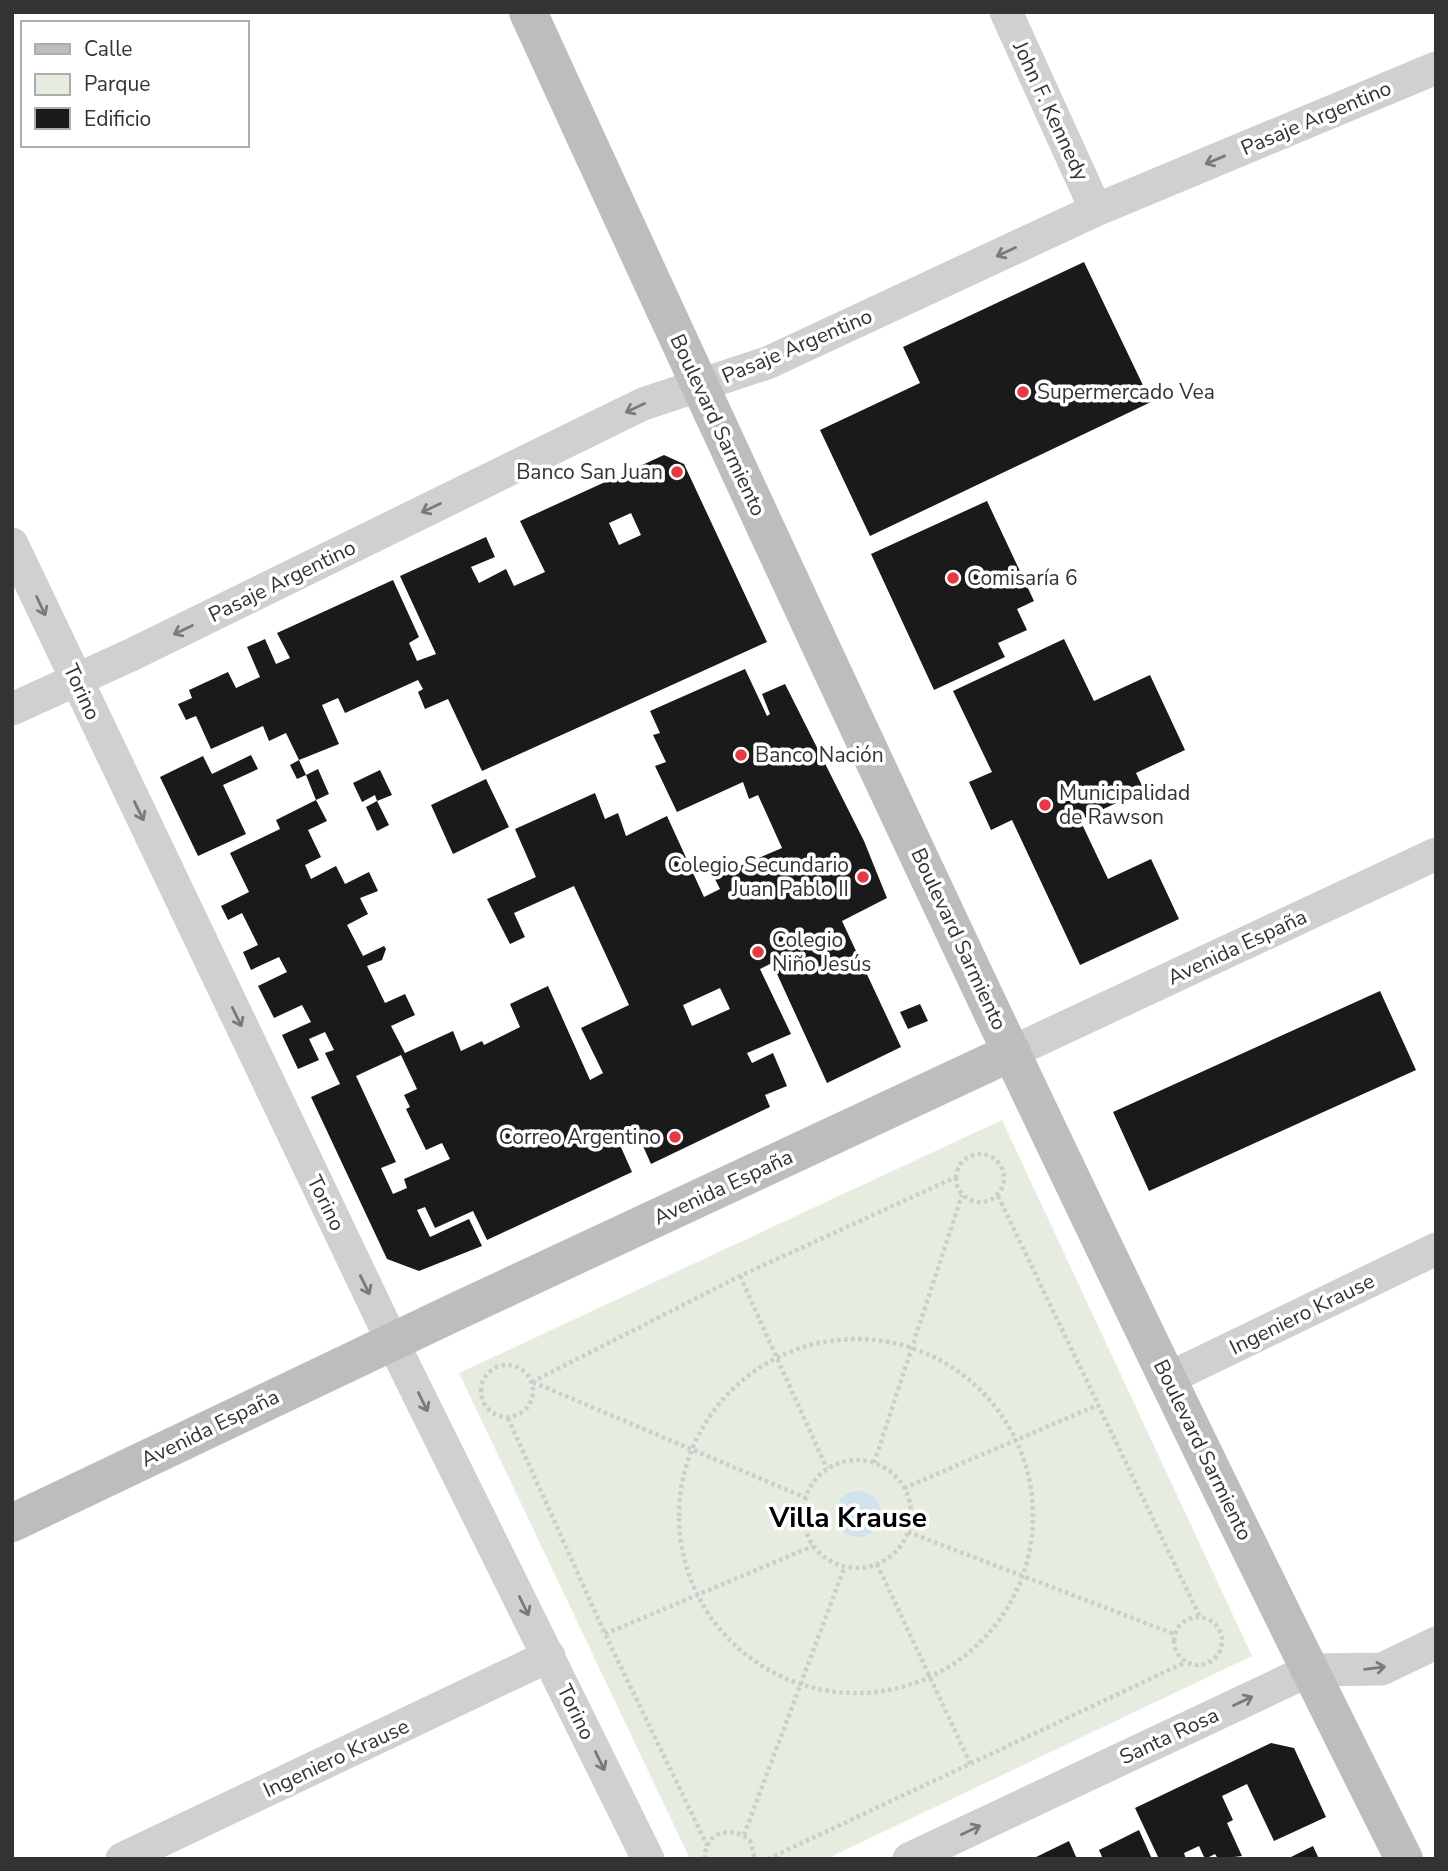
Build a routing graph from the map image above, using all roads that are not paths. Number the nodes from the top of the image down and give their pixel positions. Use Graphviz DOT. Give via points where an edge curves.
graph roads {
  1 [pos="528,12"];
  2 [pos="1006,12"];
  3 [pos="1436,68"];
  4 [pos="1097,210"];
  5 [pos="700,386"];
  6 [pos="12,544"];
  7 [pos="76,680"];
  8 [pos="12,709"];
  9 [pos="1436,854"];
  10 [pos="1012,1052"];
  11 [pos="1436,1249"];
  12 [pos="392,1341"];
  13 [pos="1169,1378"];
  14 [pos="12,1523"];
  15 [pos="1436,1643"];
  16 [pos="549,1656"];
  17 [pos="1310,1670"];
  18 [pos="122,1859"];
  19 [pos="648,1859"];
  20 [pos="909,1859"];
  21 [pos="1404,1859"];
  1 -- 5 [label="street, Boulevard Sarmiento"];
  2 -- 4 [label="street, John F. Kennedy"];
  3 -- 4 [label="street, Pasaje Argentino, one-way"];
  4 -- 5 [label="street, Pasaje Argentino, one-way" via="766,363"];
  5 -- 7 [label="street, Pasaje Argentino, one-way" via="643,404"];
  5 -- 10 [label="street, Boulevard Sarmiento"];
  6 -- 7 [label="street, Torino, one-way"];
  7 -- 8 [label="street, Pasaje Argentino"];
  7 -- 12 [label="street, Torino, one-way"];
  9 -- 10 [label="street, Avenida España"];
  10 -- 12 [label="street, Avenida España"];
  10 -- 13 [label="street, Boulevard Sarmiento"];
  11 -- 13 [label="street, Ingeniero Krause"];
  12 -- 14 [label="street, Avenida España"];
  12 -- 16 [label="street, Torino, one-way"];
  13 -- 17 [label="street, Boulevard Sarmiento"];
  17 -- 15 [label="street, Santa Rosa, one-way" via="1382,1669"];
  16 -- 18 [label="street, Ingeniero Krause"];
  16 -- 19 [label="street, Torino, one-way"];
  20 -- 17 [label="street, Santa Rosa, one-way"];
  17 -- 21 [label="street, Boulevard Sarmiento"];
}
